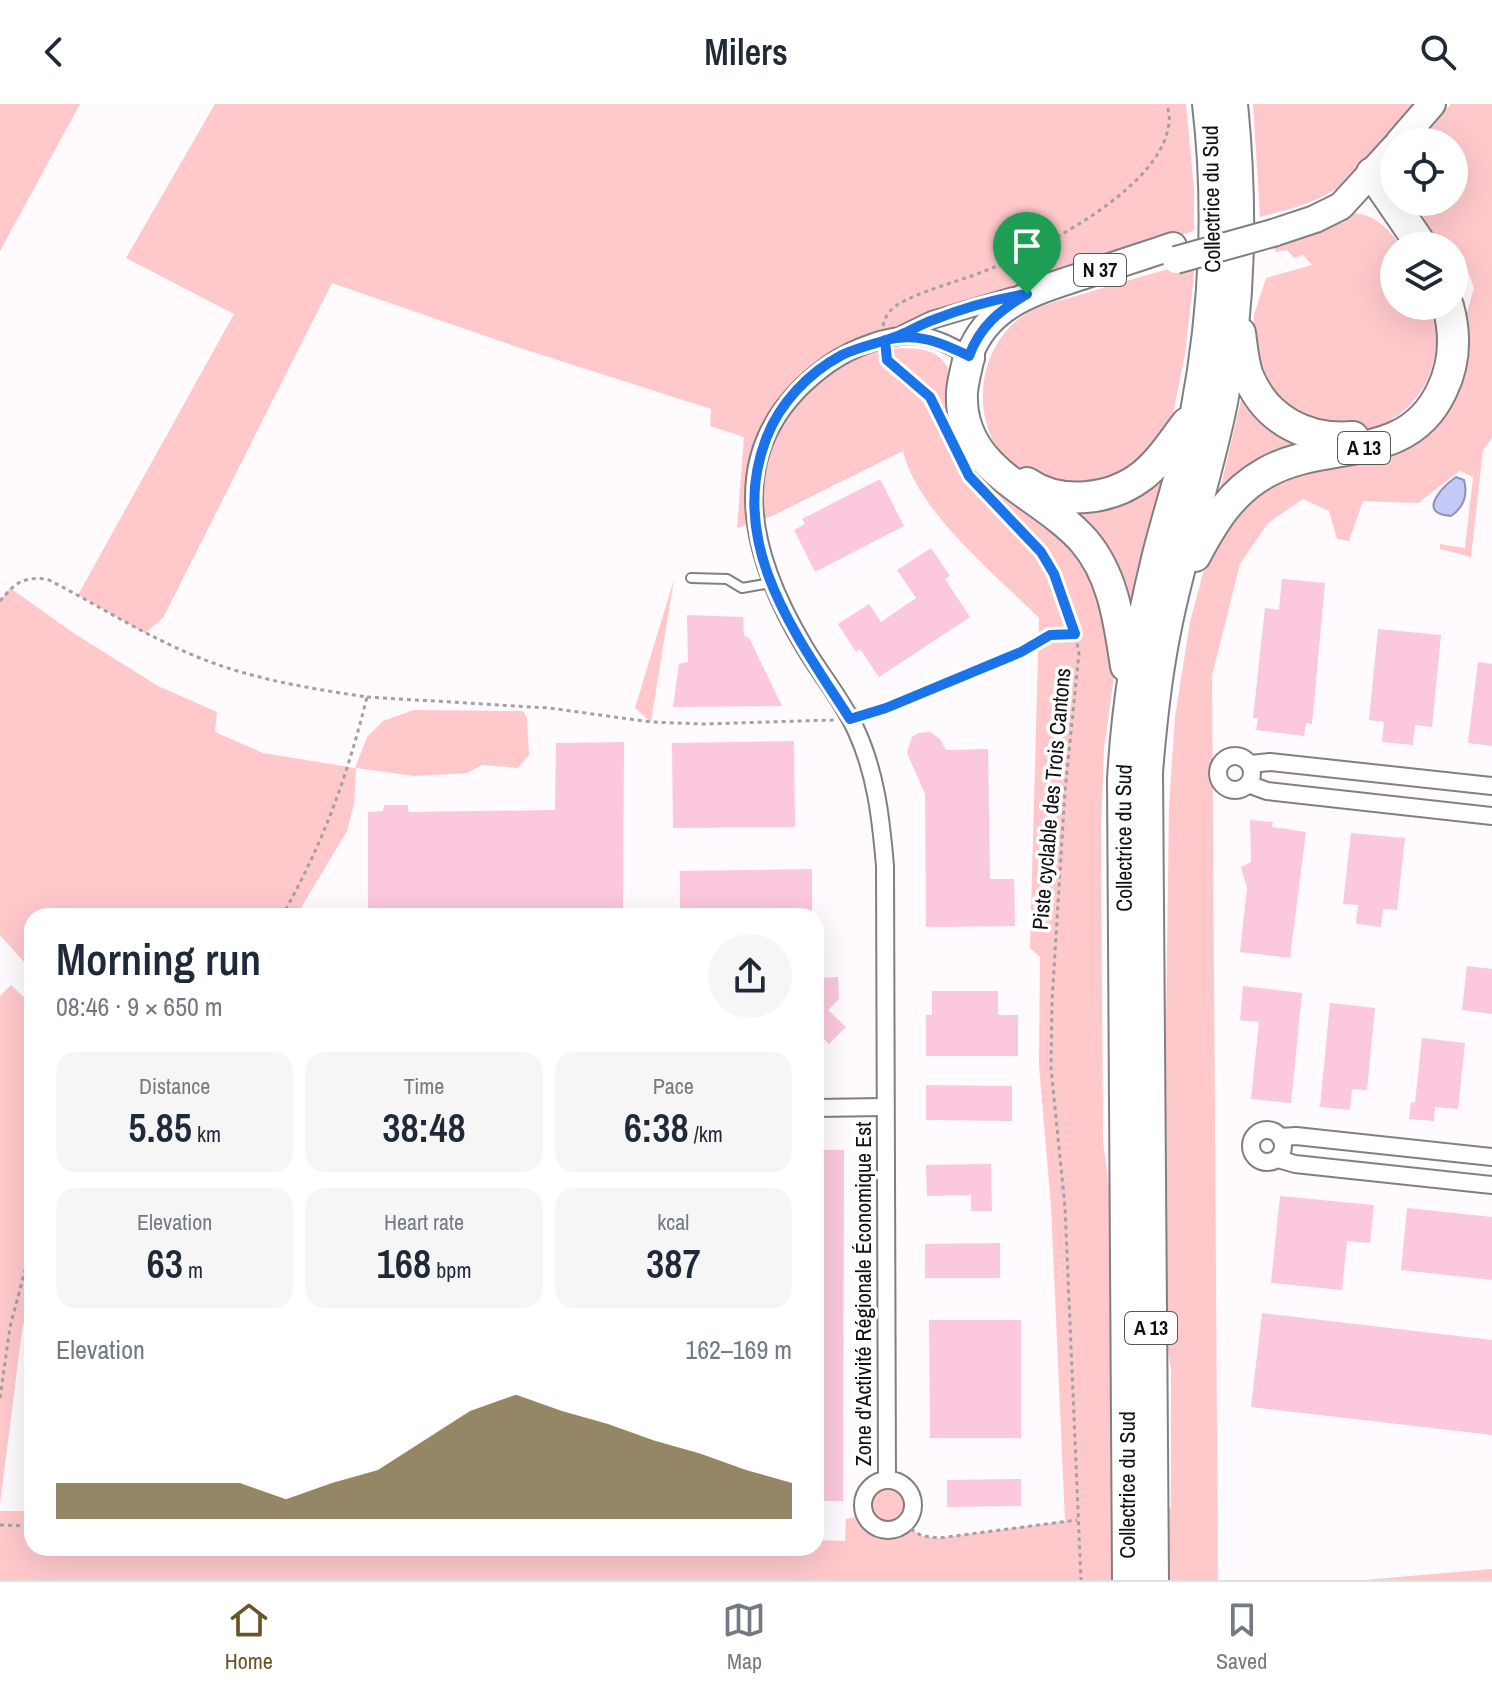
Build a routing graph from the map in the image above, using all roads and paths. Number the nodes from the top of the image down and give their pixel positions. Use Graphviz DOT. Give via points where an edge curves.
graph roads {
  1 [pos="1167,104"];
  2 [pos="1208,104"];
  3 [pos="1232,104"];
  4 [pos="1432,104"];
  5 [pos="1411,128"];
  6 [pos="1380,164"];
  7 [pos="1367,178"];
  8 [pos="1401,232"];
  9 [pos="1411,232"];
  10 [pos="1174,253"];
  11 [pos="1027,294"];
  12 [pos="1234,300"];
  13 [pos="1442,320"];
  14 [pos="1452,320"];
  15 [pos="891,338"];
  16 [pos="976,359"];
  17 [pos="1196,412"];
  18 [pos="940,414"];
  19 [pos="962,465"];
  20 [pos="691,578"];
  21 [pos="771,583"];
  22 [pos="1173,595"];
  23 [pos="0,601"];
  24 [pos="1075,634"];
  25 [pos="1130,688"];
  26 [pos="367,697"];
  27 [pos="850,719"];
  28 [pos="1250,764"];
  29 [pos="1248,784"];
  30 [pos="1492,786"];
  31 [pos="1492,816"];
  32 [pos="287,908"];
  33 [pos="884,1107"];
  34 [pos="824,1108"];
  35 [pos="1280,1137"];
  36 [pos="1492,1157"];
  37 [pos="1278,1159"];
  38 [pos="1492,1185"];
  39 [pos="24,1274"];
  40 [pos="0,1398"];
  41 [pos="887,1480"];
  42 [pos="1077,1520"];
  43 [pos="0,1525"];
  44 [pos="904,1525"];
  45 [pos="24,1526"];
  46 [pos="1081,1580"];
  47 [pos="1128,1580"];
  48 [pos="1153,1580"];
  1 -- 15 [label="path" via="1169,121 1153,161 1107,207 995,267 904,300 883,321"];
  2 -- 17 [label="highway, Collectrice du Sud / A 13" via="1213,268"];
  3 -- 12 [label="highway, Collectrice du Sud / A 13" via="1239,218"];
  4 -- 5 [label="main road"];
  6 -- 7 [label="main road, N 37"];
  7 -- 8 [label="highway"];
  7 -- 9 [label="highway"];
  7 -- 10 [label="main road, N 37" via="1272,226"];
  10 -- 11 [label="main road, N 37"];
  10 -- 16 [label="main road, N 37" via="1017,315"];
  11 -- 15 [label="street, Zone d'Activité Régionale Économique Est" via="932,320"];
  11 -- 16 [label="main road, N 37" via="990,320 975,340"];
  12 -- 13 [label="highway, A 13" via="1245,367 1260,401 1281,421 1309,434 1339,438 1368,436 1411,414 1442,370"];
  12 -- 22 [label="highway, Collectrice du Sud / A 13" via="1211,451"];
  14 -- 22 [label="highway, A 13" via="1450,373 1423,419 1396,439 1290,461 1248,484 1214,519"];
  15 -- 16 [label="street, Zone d'Activité Régionale Économique Est" via="920,336"];
  15 -- 18 [label="path" via="887,360 930,397"];
  15 -- 21 [label="street, Zone d'Activité Régionale Économique Est" via="842,355 802,383 773,420 756,465 753,511"];
  16 -- 17 [label="highway" via="983,430 990,447 1009,470 1060,496 1115,491 1140,478"];
  16 -- 25 [label="highway, A 13" via="962,393 972,439 1008,482 1063,520 1104,571 1115,600"];
  17 -- 25 [label="highway, Collectrice du Sud / A 13"];
  19 -- 24 [label="path, Piste cyclable des Trois Cantons" via="1041,552"];
  20 -- 21 [label="lane" via="727,579 742,588"];
  21 -- 27 [label="street, Zone d'Activité Régionale Économique Est" via="804,648"];
  22 -- 48 [label="highway, Collectrice du Sud / A 13" via="1156,688 1146,809"];
  23 -- 26 [label="path" via="27,577 47,579 190,654 303,688"];
  24 -- 27 [label="path" via="1050,635 1021,652"];
  24 -- 42 [label="path, Piste cyclable des Trois Cantons" via="1079,676 1065,791 1051,1068 1065,1207"];
  25 -- 47 [label="highway, Collectrice du Sud / A 13" via="1122,839"];
  26 -- 27 [label="path" via="549,708 651,722"];
  26 -- 32 [label="path" via="335,807"];
  27 -- 33 [label="street, Zone d'Activité Régionale Économique Est" via="870,767 881,818"];
  28 -- 29 [label="street"];
  28 -- 29 [label="street" via="1230,757 1218,774 1233,789"];
  28 -- 30 [label="street"];
  29 -- 31 [label="street" via="1267,791"];
  33 -- 34 [label="street, Zone d'Activité Régionale Économique Est"];
  33 -- 41 [label="street, Zone d'Activité Régionale Économique Est"];
  35 -- 36 [label="street"];
  35 -- 37 [label="street" via="1283,1151"];
  35 -- 37 [label="street" via="1265,1130 1250,1145 1262,1162"];
  37 -- 38 [label="street"];
  39 -- 40 [label="path"];
  41 -- 44 [label="street" via="901,1483 911,1496 912,1512"];
  41 -- 44 [label="street" via="866,1492 864,1515 882,1530"];
  42 -- 44 [label="path" via="939,1538 922,1536"];
  42 -- 46 [label="path, Piste cyclable des Trois Cantons"];
  43 -- 45 [label="path"];
}
